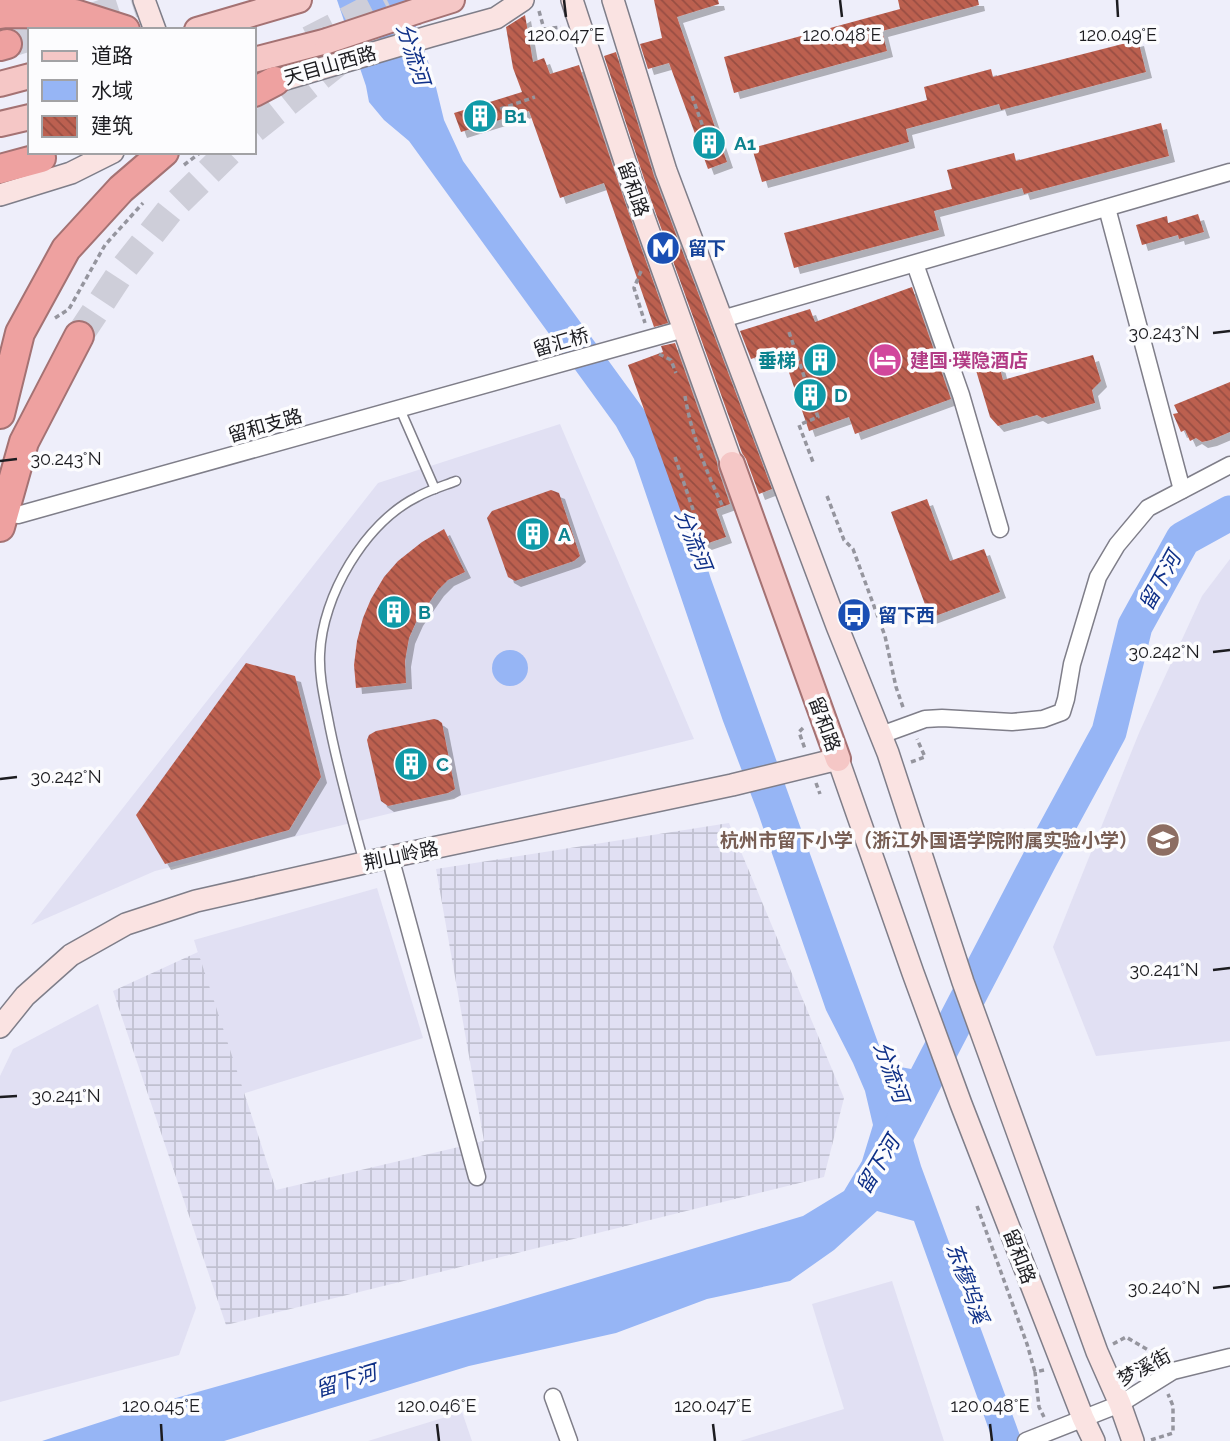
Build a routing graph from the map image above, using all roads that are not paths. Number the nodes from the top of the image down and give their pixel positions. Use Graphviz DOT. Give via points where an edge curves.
graph roads {
  1 [pos="144,0"];
  2 [pos="299,0"];
  3 [pos="452,0"];
  4 [pos="572,0"];
  5 [pos="613,0"];
  6 [pos="531,5"];
  7 [pos="0,14"];
  8 [pos="119,28"];
  9 [pos="154,28"];
  10 [pos="204,28"];
  11 [pos="256,59"];
  12 [pos="28,77"];
  13 [pos="0,84"];
  14 [pos="261,87"];
  15 [pos="28,117"];
  16 [pos="0,124"];
  17 [pos="109,154"];
  18 [pos="41,158"];
  19 [pos="173,159"];
  20 [pos="0,169"];
  21 [pos="1230,172"];
  22 [pos="0,195"];
  23 [pos="1107,208"];
  24 [pos="915,264"];
  25 [pos="722,319"];
  26 [pos="684,329"];
  27 [pos="79,336"];
  28 [pos="523,374"];
  29 [pos="400,409"];
  30 [pos="0,414"];
  31 [pos="732,464"];
  32 [pos="1230,465"];
  33 [pos="456,481"];
  34 [pos="435,489"];
  35 [pos="1182,490"];
  36 [pos="9,521"];
  37 [pos="1000,529"];
  38 [pos="881,735"];
  39 [pos="838,759"];
  40 [pos="390,857"];
  41 [pos="364,863"];
  42 [pos="0,1027"];
  43 [pos="477,1177"];
  44 [pos="1230,1357"];
  45 [pos="553,1398"];
  46 [pos="1119,1404"];
  47 [pos="1083,1418"];
  48 [pos="1031,1439"];
  49 [pos="569,1441"];
  50 [pos="1094,1441"];
  51 [pos="1133,1441"];
  1 -- 9 [label="main road"];
  2 -- 10 [label="main road"];
  3 -- 11 [label="main road, 天目山西路, bridge"];
  4 -- 26 [label="main road, 留和路"];
  5 -- 25 [label="main road, 留和路" via="666,171"];
  6 -- 14 [label="main road, 天目山西路"];
  7 -- 8 [label="highway" via="75,14"];
  12 -- 13 [label="main road"];
  15 -- 16 [label="main road"];
  17 -- 22 [label="main road" via="71,173"];
  18 -- 20 [label="highway"];
  19 -- 30 [label="highway" via="121,190 66,249 20,333"];
  21 -- 23 [label="street"];
  23 -- 24 [label="street"];
  23 -- 35 [label="street"];
  24 -- 25 [label="street"];
  24 -- 37 [label="street" via="961,395"];
  25 -- 38 [label="main road, 留和路"];
  26 -- 28 [label="street, 留汇桥"];
  26 -- 31 [label="main road, 留和路"];
  27 -- 36 [label="highway" via="24,442"];
  28 -- 29 [label="street, 留和支路"];
  29 -- 34 [label="lane"];
  29 -- 36 [label="street, 留和支路"];
  31 -- 39 [label="main road, 留和路"];
  32 -- 35 [label="street"];
  33 -- 34 [label="lane"];
  34 -- 41 [label="lane" via="388,517 358,549 326,618 320,678"];
  35 -- 38 [label="street" via="1148,508 1117,544 1098,577 1062,712 1012,722 925,719"];
  38 -- 46 [label="main road, 留和路" via="963,982"];
  39 -- 40 [label="main road, 荆山岭路"];
  39 -- 47 [label="main road, 留和路" via="936,1035"];
  40 -- 41 [label="main road, 荆山岭路"];
  40 -- 43 [label="street"];
  41 -- 42 [label="main road, 荆山岭路" via="196,901 126,924 71,955 25,996"];
  44 -- 46 [label="street, 梦溪街" via="1173,1371"];
  45 -- 49 [label="street"];
  46 -- 47 [label="street, 梦溪街"];
  46 -- 51 [label="main road, 留和路"];
  47 -- 48 [label="street, 梦溪街"];
  47 -- 50 [label="main road, 留和路"];
}
